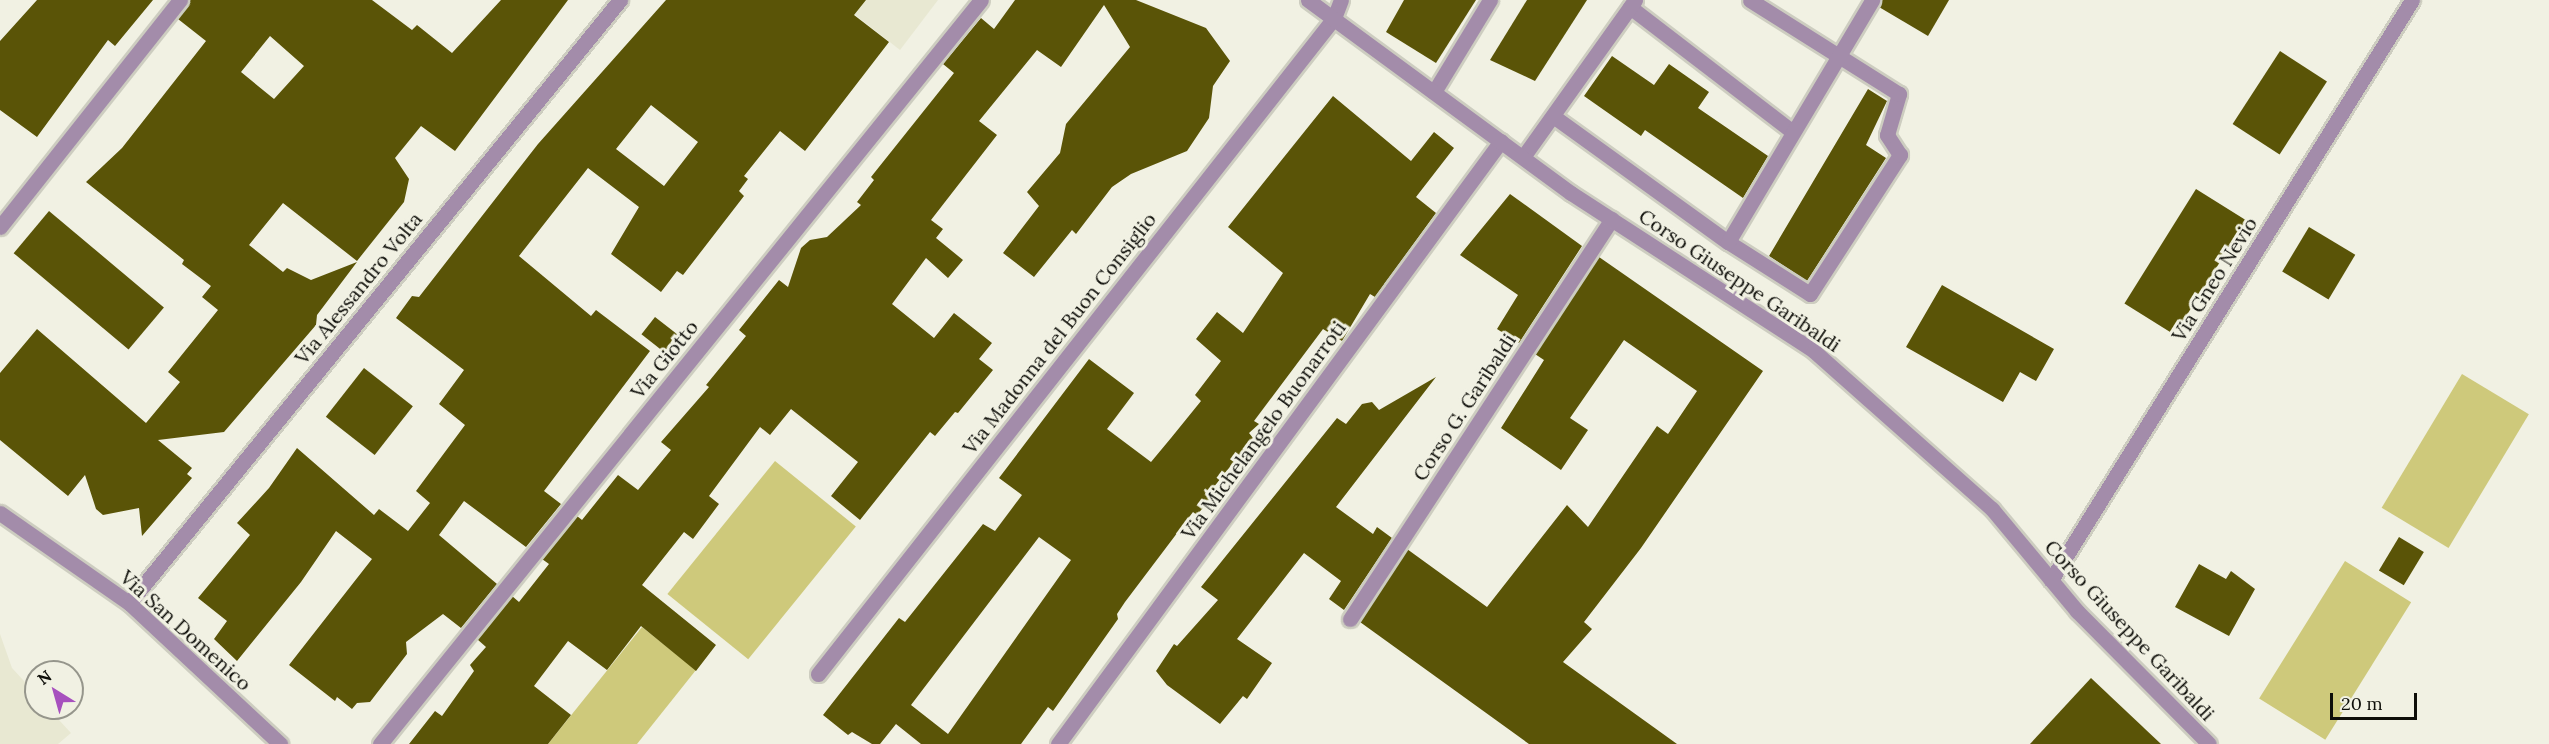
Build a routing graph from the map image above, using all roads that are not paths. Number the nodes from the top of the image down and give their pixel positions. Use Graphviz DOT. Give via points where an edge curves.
graph roads {
  1 [pos="180,0"];
  2 [pos="620,0"];
  3 [pos="981,0"];
  4 [pos="1308,0"];
  5 [pos="1341,0"];
  6 [pos="1490,0"];
  7 [pos="1750,0"];
  8 [pos="1872,0"];
  9 [pos="2412,0"];
  10 [pos="1633,3"];
  11 [pos="1334,18"];
  12 [pos="1839,55"];
  13 [pos="1434,92"];
  14 [pos="1553,116"];
  15 [pos="1793,132"];
  16 [pos="1501,141"];
  17 [pos="1523,157"];
  18 [pos="1612,219"];
  19 [pos="0,226"];
  20 [pos="1728,242"];
  21 [pos="0,513"];
  22 [pos="2051,580"];
  23 [pos="129,603"];
  24 [pos="1350,619"];
  25 [pos="818,675"];
  26 [pos="280,744"];
  27 [pos="380,744"];
  28 [pos="1058,744"];
  29 [pos="2209,744"];
  1 -- 19 [label="street"];
  2 -- 23 [label="street, Via Alessandro Volta"];
  3 -- 27 [label="street, Via Giotto"];
  4 -- 11 [label="street, Corso Giuseppe Garibaldi"];
  5 -- 11 [label="street, Via Madonna del Buon Consiglio"];
  6 -- 13 [label="street"];
  7 -- 12 [label="street"];
  8 -- 12 [label="street"];
  9 -- 22 [label="street, Via Gneo Nevio"];
  10 -- 14 [label="street"];
  10 -- 15 [label="street"];
  11 -- 13 [label="street, Corso Giuseppe Garibaldi"];
  11 -- 25 [label="street, Via Madonna del Buon Consiglio"];
  12 -- 15 [label="street"];
  12 -- 20 [label="street" via="1899,94 1887,135 1900,155 1810,294"];
  13 -- 16 [label="street, Corso Giuseppe Garibaldi"];
  14 -- 17 [label="street"];
  14 -- 20 [label="street"];
  15 -- 20 [label="street"];
  16 -- 17 [label="street, Corso Giuseppe Garibaldi"];
  16 -- 28 [label="street, Via Michelangelo Buonarroti"];
  17 -- 18 [label="street, Corso Giuseppe Garibaldi"];
  18 -- 22 [label="street, Corso Giuseppe Garibaldi" via="1814,351 1992,509"];
  18 -- 24 [label="street, Corso G. Garibaldi"];
  21 -- 23 [label="street, Via San Domenico"];
  22 -- 29 [label="street, Corso Giuseppe Garibaldi"];
  23 -- 26 [label="street, Via San Domenico"];
}
